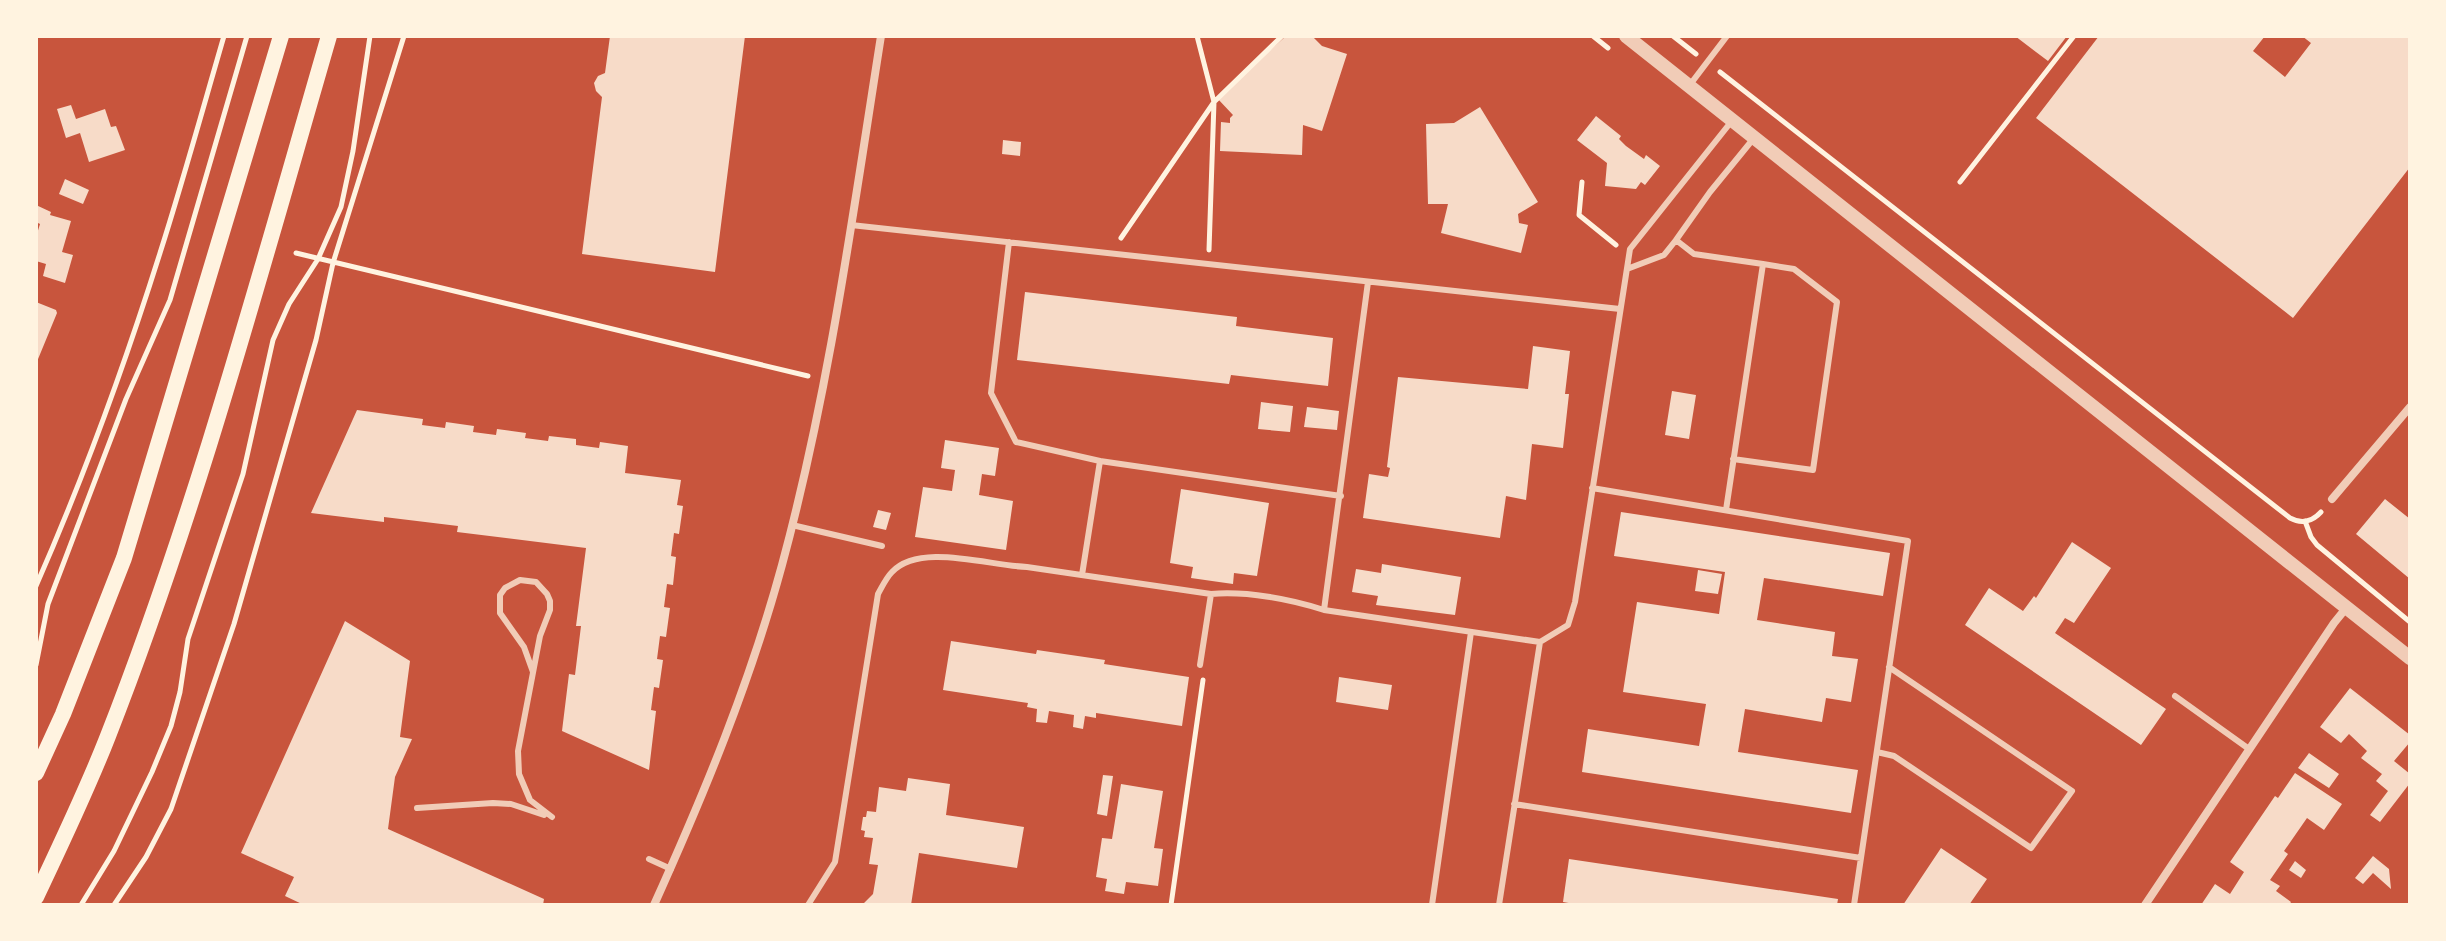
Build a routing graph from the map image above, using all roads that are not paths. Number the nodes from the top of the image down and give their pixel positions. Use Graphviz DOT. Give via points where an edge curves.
graph roads {
  1 [pos="281,36"];
  2 [pos="329,36"];
  3 [pos="881,36"];
  4 [pos="1626,36"];
  5 [pos="1727,36"];
  6 [pos="1689,86"];
  7 [pos="1732,121"];
  8 [pos="1754,138"];
  9 [pos="851,225"];
  10 [pos="1676,240"];
  11 [pos="1009,242"];
  12 [pos="1763,264"];
  13 [pos="1627,269"];
  14 [pos="1368,282"];
  15 [pos="1620,309"];
  16 [pos="2410,407"];
  17 [pos="1733,459"];
  18 [pos="1100,461"];
  19 [pos="1592,488"];
  20 [pos="1341,496"];
  21 [pos="2332,499"];
  22 [pos="1726,510"];
  23 [pos="792,525"];
  24 [pos="882,546"];
  25 [pos="1082,575"];
  26 [pos="1211,594"];
  27 [pos="2347,607"];
  28 [pos="1324,610"];
  29 [pos="1471,632"];
  30 [pos="1540,642"];
  31 [pos="2410,658"];
  32 [pos="1200,665"];
  33 [pos="1889,667"];
  34 [pos="533,672"];
  35 [pos="2175,696"];
  36 [pos="2249,749"];
  37 [pos="1877,752"];
  38 [pos="36,773"];
  39 [pos="1514,804"];
  40 [pos="417,808"];
  41 [pos="1861,858"];
  42 [pos="649,859"];
  43 [pos="671,869"];
  44 [pos="36,897"];
  45 [pos="654,905"];
  46 [pos="808,905"];
  47 [pos="1432,905"];
  48 [pos="1499,905"];
  49 [pos="1854,905"];
  50 [pos="2145,905"];
  1 -- 38 [label="main road" via="124,558"];
  2 -- 44 [label="main road" via="160,595 107,739"];
  3 -- 9 [label="street"];
  4 -- 6 [label="street"];
  5 -- 6 [label="lane"];
  6 -- 7 [label="street"];
  7 -- 8 [label="street"];
  7 -- 13 [label="lane" via="1630,252"];
  8 -- 10 [label="lane"];
  8 -- 27 [label="street"];
  9 -- 11 [label="lane"];
  9 -- 23 [label="street"];
  10 -- 12 [label="lane" via="1694,254"];
  10 -- 13 [label="lane" via="1664,255"];
  11 -- 14 [label="lane"];
  11 -- 18 [label="lane" via="991,393 1016,442"];
  12 -- 17 [label="lane"];
  12 -- 17 [label="lane" via="1794,269 1837,302 1813,470"];
  13 -- 15 [label="lane"];
  14 -- 15 [label="lane"];
  14 -- 20 [label="lane"];
  15 -- 19 [label="lane"];
  16 -- 21 [label="street"];
  17 -- 22 [label="lane"];
  18 -- 20 [label="lane"];
  18 -- 25 [label="lane"];
  19 -- 22 [label="lane"];
  19 -- 30 [label="lane" via="1568,625"];
  20 -- 28 [label="lane"];
  22 -- 33 [label="lane" via="1908,541"];
  23 -- 24 [label="lane"];
  23 -- 43 [label="street" via="739,701"];
  25 -- 26 [label="lane"];
  25 -- 46 [label="lane" via="934,556 913,559 892,571 878,594 835,862"];
  26 -- 28 [label="lane"];
  26 -- 32 [label="lane"];
  27 -- 31 [label="street"];
  27 -- 36 [label="street"];
  28 -- 29 [label="lane"];
  29 -- 30 [label="lane"];
  29 -- 47 [label="lane"];
  30 -- 39 [label="lane"];
  33 -- 37 [label="lane"];
  33 -- 37 [label="lane" via="2072,791 2031,848 1894,756"];
  34 -- 34 [label="lane" via="550,601 536,582 520,580 500,595 500,613 524,647"];
  34 -- 40 [label="lane" via="518,751 519,774 530,800 552,817 502,803"];
  35 -- 36 [label="lane"];
  36 -- 50 [label="street"];
  37 -- 41 [label="lane"];
  39 -- 41 [label="lane"];
  39 -- 48 [label="lane"];
  41 -- 49 [label="lane"];
  42 -- 43 [label="lane"];
  43 -- 45 [label="street"];
}
